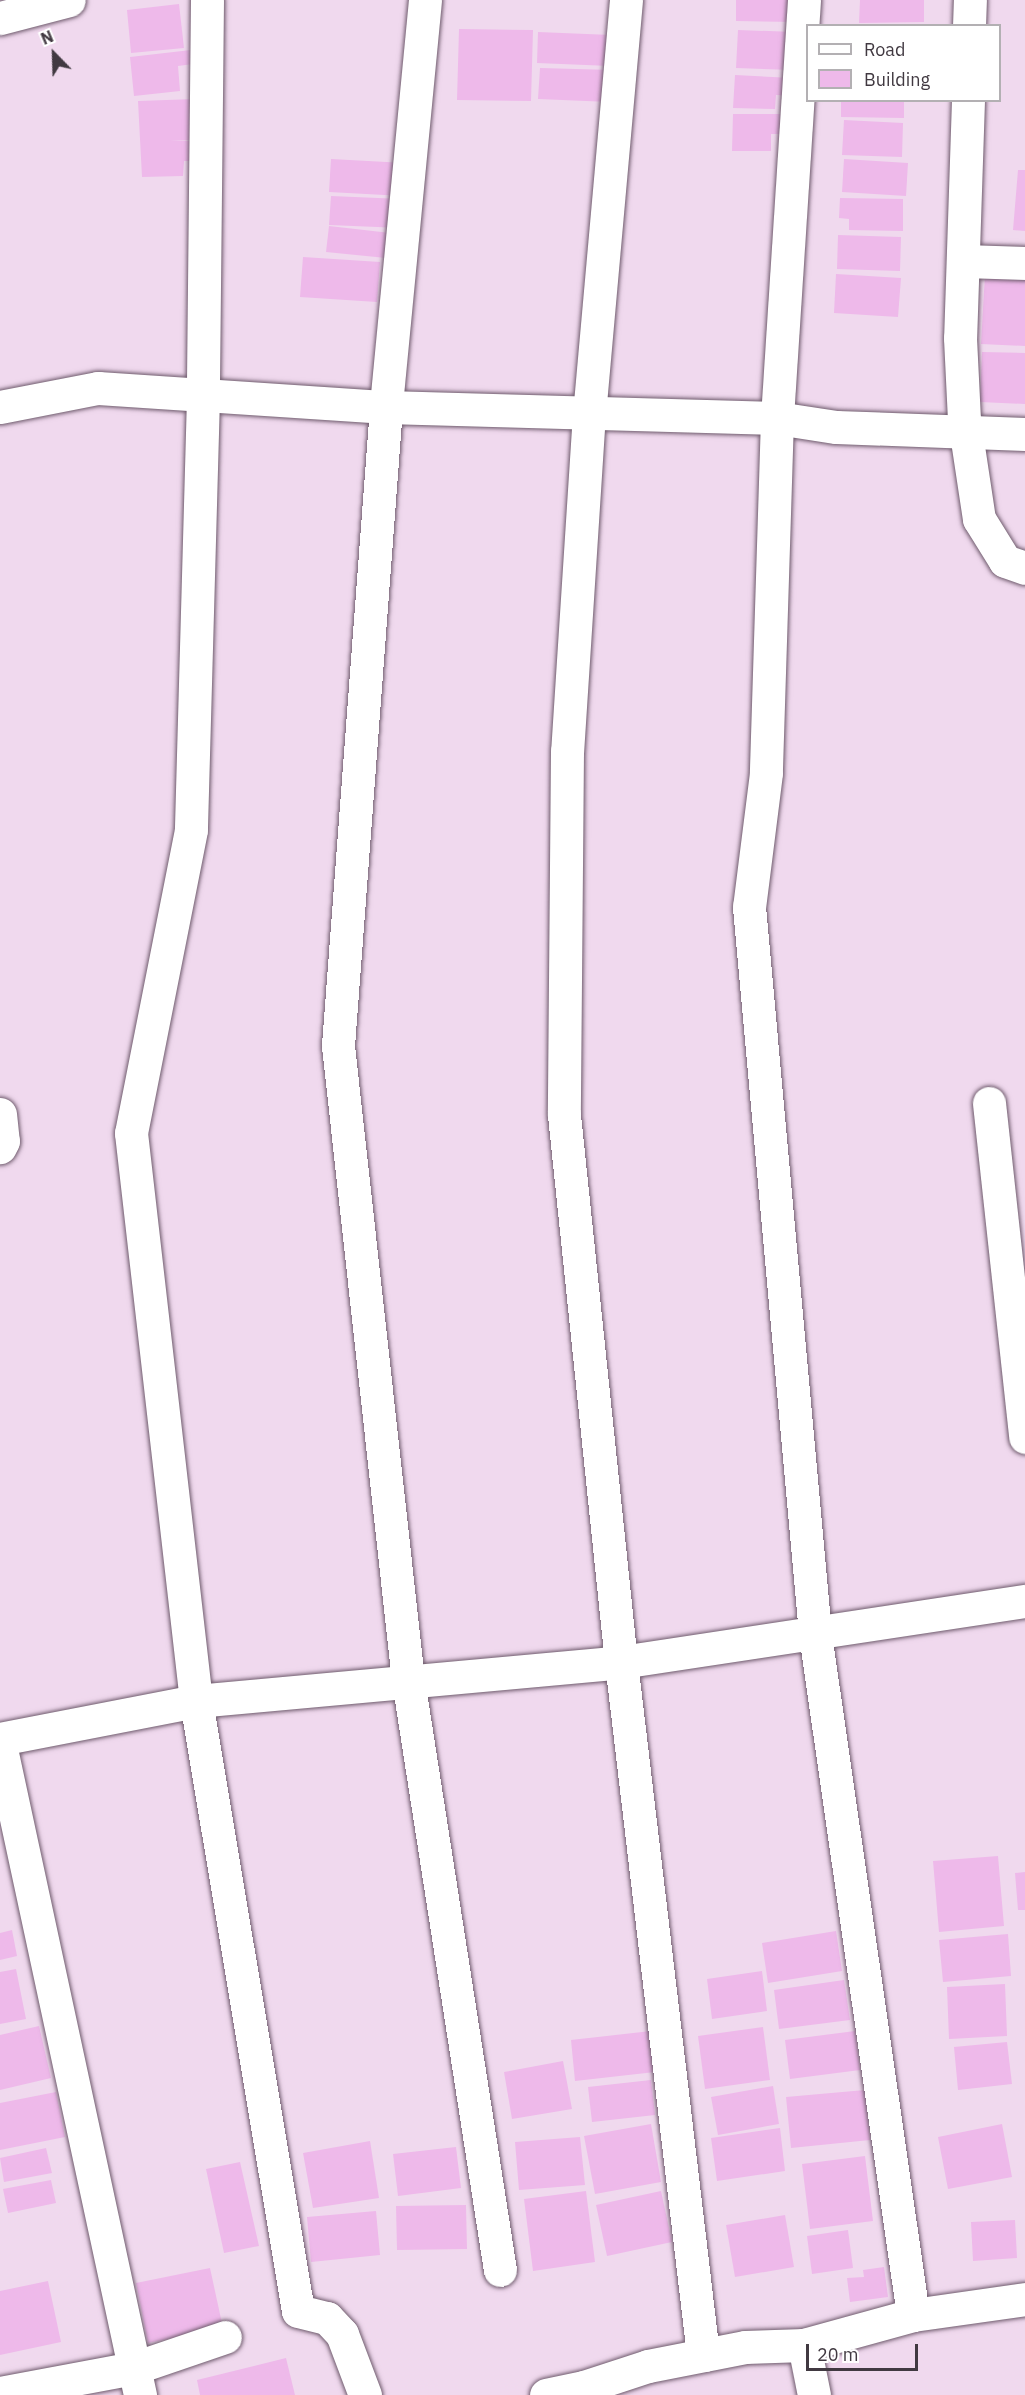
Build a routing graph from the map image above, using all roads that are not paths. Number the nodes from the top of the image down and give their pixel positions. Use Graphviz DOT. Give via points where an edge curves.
graph roads {
  1 [pos="69,0"];
  2 [pos="207,0"];
  3 [pos="425,0"];
  4 [pos="626,0"];
  5 [pos="804,0"];
  6 [pos="969,0"];
  7 [pos="0,18"];
  8 [pos="969,24"];
  9 [pos="968,102"];
  10 [pos="965,261"];
  11 [pos="1025,263"];
  12 [pos="203,398"];
  13 [pos="0,407"];
  14 [pos="386,407"];
  15 [pos="589,413"];
  16 [pos="777,418"];
  17 [pos="965,429"];
  18 [pos="1025,434"];
  19 [pos="1025,568"];
  20 [pos="989,1103"];
  21 [pos="0,1114"];
  22 [pos="0,1147"];
  23 [pos="1025,1437"];
  24 [pos="1025,1601"];
  25 [pos="815,1634"];
  26 [pos="621,1662"];
  27 [pos="408,1680"];
  28 [pos="196,1701"];
  29 [pos="0,1739"];
  30 [pos="0,1744"];
  31 [pos="500,2270"];
  32 [pos="1025,2299"];
  33 [pos="913,2315"];
  34 [pos="225,2337"];
  35 [pos="804,2345"];
  36 [pos="703,2355"];
  37 [pos="137,2382"];
  38 [pos="585,2391"];
  39 [pos="0,2393"];
  40 [pos="365,2395"];
  41 [pos="546,2395"];
  42 [pos="814,2395"];
  1 -- 7 [label="street"];
  2 -- 12 [label="street"];
  3 -- 14 [label="street"];
  4 -- 15 [label="street"];
  5 -- 16 [label="street"];
  6 -- 8 [label="street"];
  9 -- 10 [label="street"];
  10 -- 11 [label="street"];
  10 -- 17 [label="street" via="960,338"];
  12 -- 13 [label="street" via="98,388"];
  12 -- 14 [label="street"];
  12 -- 28 [label="street" via="191,830 131,1132"];
  14 -- 15 [label="street"];
  14 -- 27 [label="street" via="338,1047"];
  15 -- 16 [label="street"];
  15 -- 26 [label="street" via="567,751 564,1115"];
  16 -- 17 [label="street" via="837,427"];
  16 -- 25 [label="street" via="766,773 749,907"];
  17 -- 18 [label="street"];
  17 -- 19 [label="street" via="979,519 1005,561"];
  20 -- 23 [label="street"];
  21 -- 22 [label="street"];
  24 -- 25 [label="street"];
  25 -- 26 [label="street"];
  25 -- 33 [label="street"];
  26 -- 27 [label="street"];
  26 -- 36 [label="street"];
  27 -- 28 [label="street"];
  27 -- 31 [label="street"];
  28 -- 29 [label="street"];
  28 -- 40 [label="street" via="298,2311 327,2318 342,2334"];
  30 -- 37 [label="street"];
  32 -- 33 [label="street"];
  33 -- 35 [label="street"];
  34 -- 37 [label="street"];
  35 -- 36 [label="street" via="745,2347"];
  35 -- 42 [label="street"];
  36 -- 38 [label="street" via="648,2366"];
  37 -- 39 [label="street"];
  38 -- 41 [label="street"];
}
